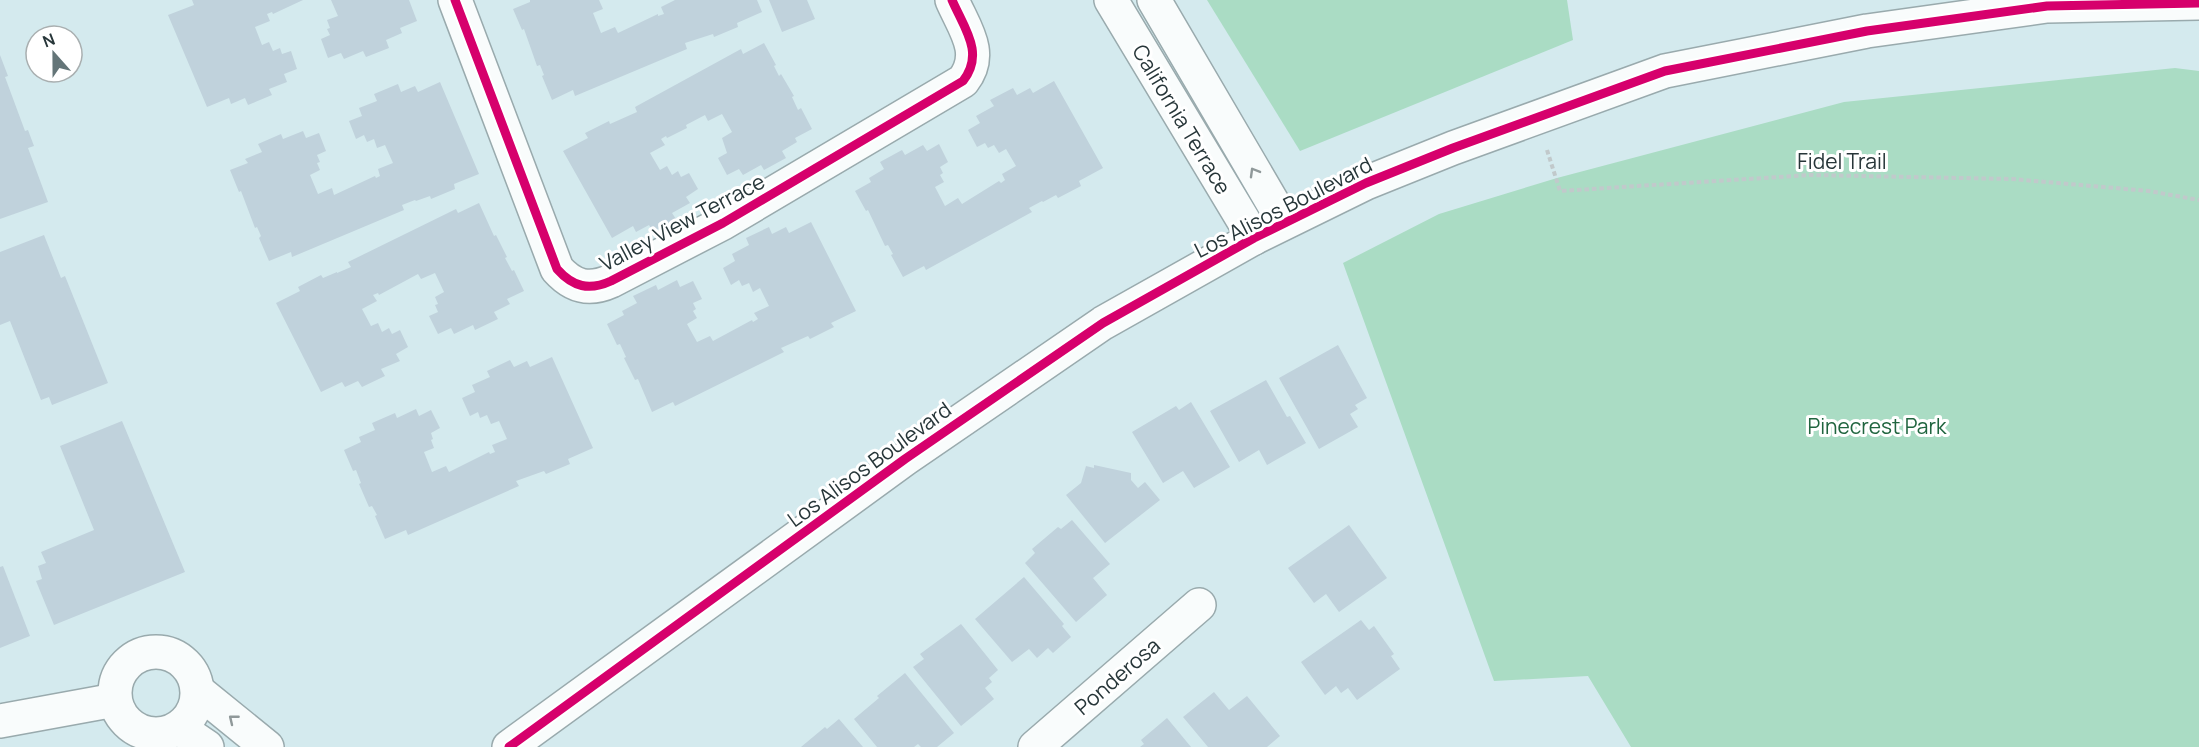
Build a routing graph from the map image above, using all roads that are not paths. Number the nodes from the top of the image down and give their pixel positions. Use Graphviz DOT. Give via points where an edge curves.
graph roads {
  1 [pos="455,0"];
  2 [pos="952,0"];
  3 [pos="1111,0"];
  4 [pos="1154,0"];
  5 [pos="2199,3"];
  6 [pos="1284,222"];
  7 [pos="1254,237"];
  8 [pos="1199,605"];
  9 [pos="198,691"];
  10 [pos="115,700"];
  11 [pos="0,720"];
  12 [pos="179,728"];
  13 [pos="207,747"];
  14 [pos="267,747"];
  15 [pos="509,747"];
  16 [pos="1035,747"];
  1 -- 2 [label="street, Valley View Terrace" via="557,269 565,279 588,288 611,281 723,223 963,81 974,62 974,51"];
  3 -- 7 [label="street, California Terrace"];
  6 -- 4 [label="street, California Terrace, one-way"];
  5 -- 6 [label="street, Los Alisos Boulevard" via="2047,6 1868,31 1665,71 1366,183"];
  6 -- 7 [label="street, Los Alisos Boulevard"];
  7 -- 15 [label="street, Los Alisos Boulevard" via="1103,323 999,393"];
  8 -- 16 [label="street, Ponderosa"];
  9 -- 10 [label="street" via="193,672 183,661 157,651 142,653 120,671"];
  9 -- 12 [label="street" via="192,713"];
  14 -- 9 [label="street, one-way"];
  10 -- 11 [label="street"];
  10 -- 12 [label="street" via="129,724 142,732 156,734"];
  12 -- 13 [label="street"];
}
